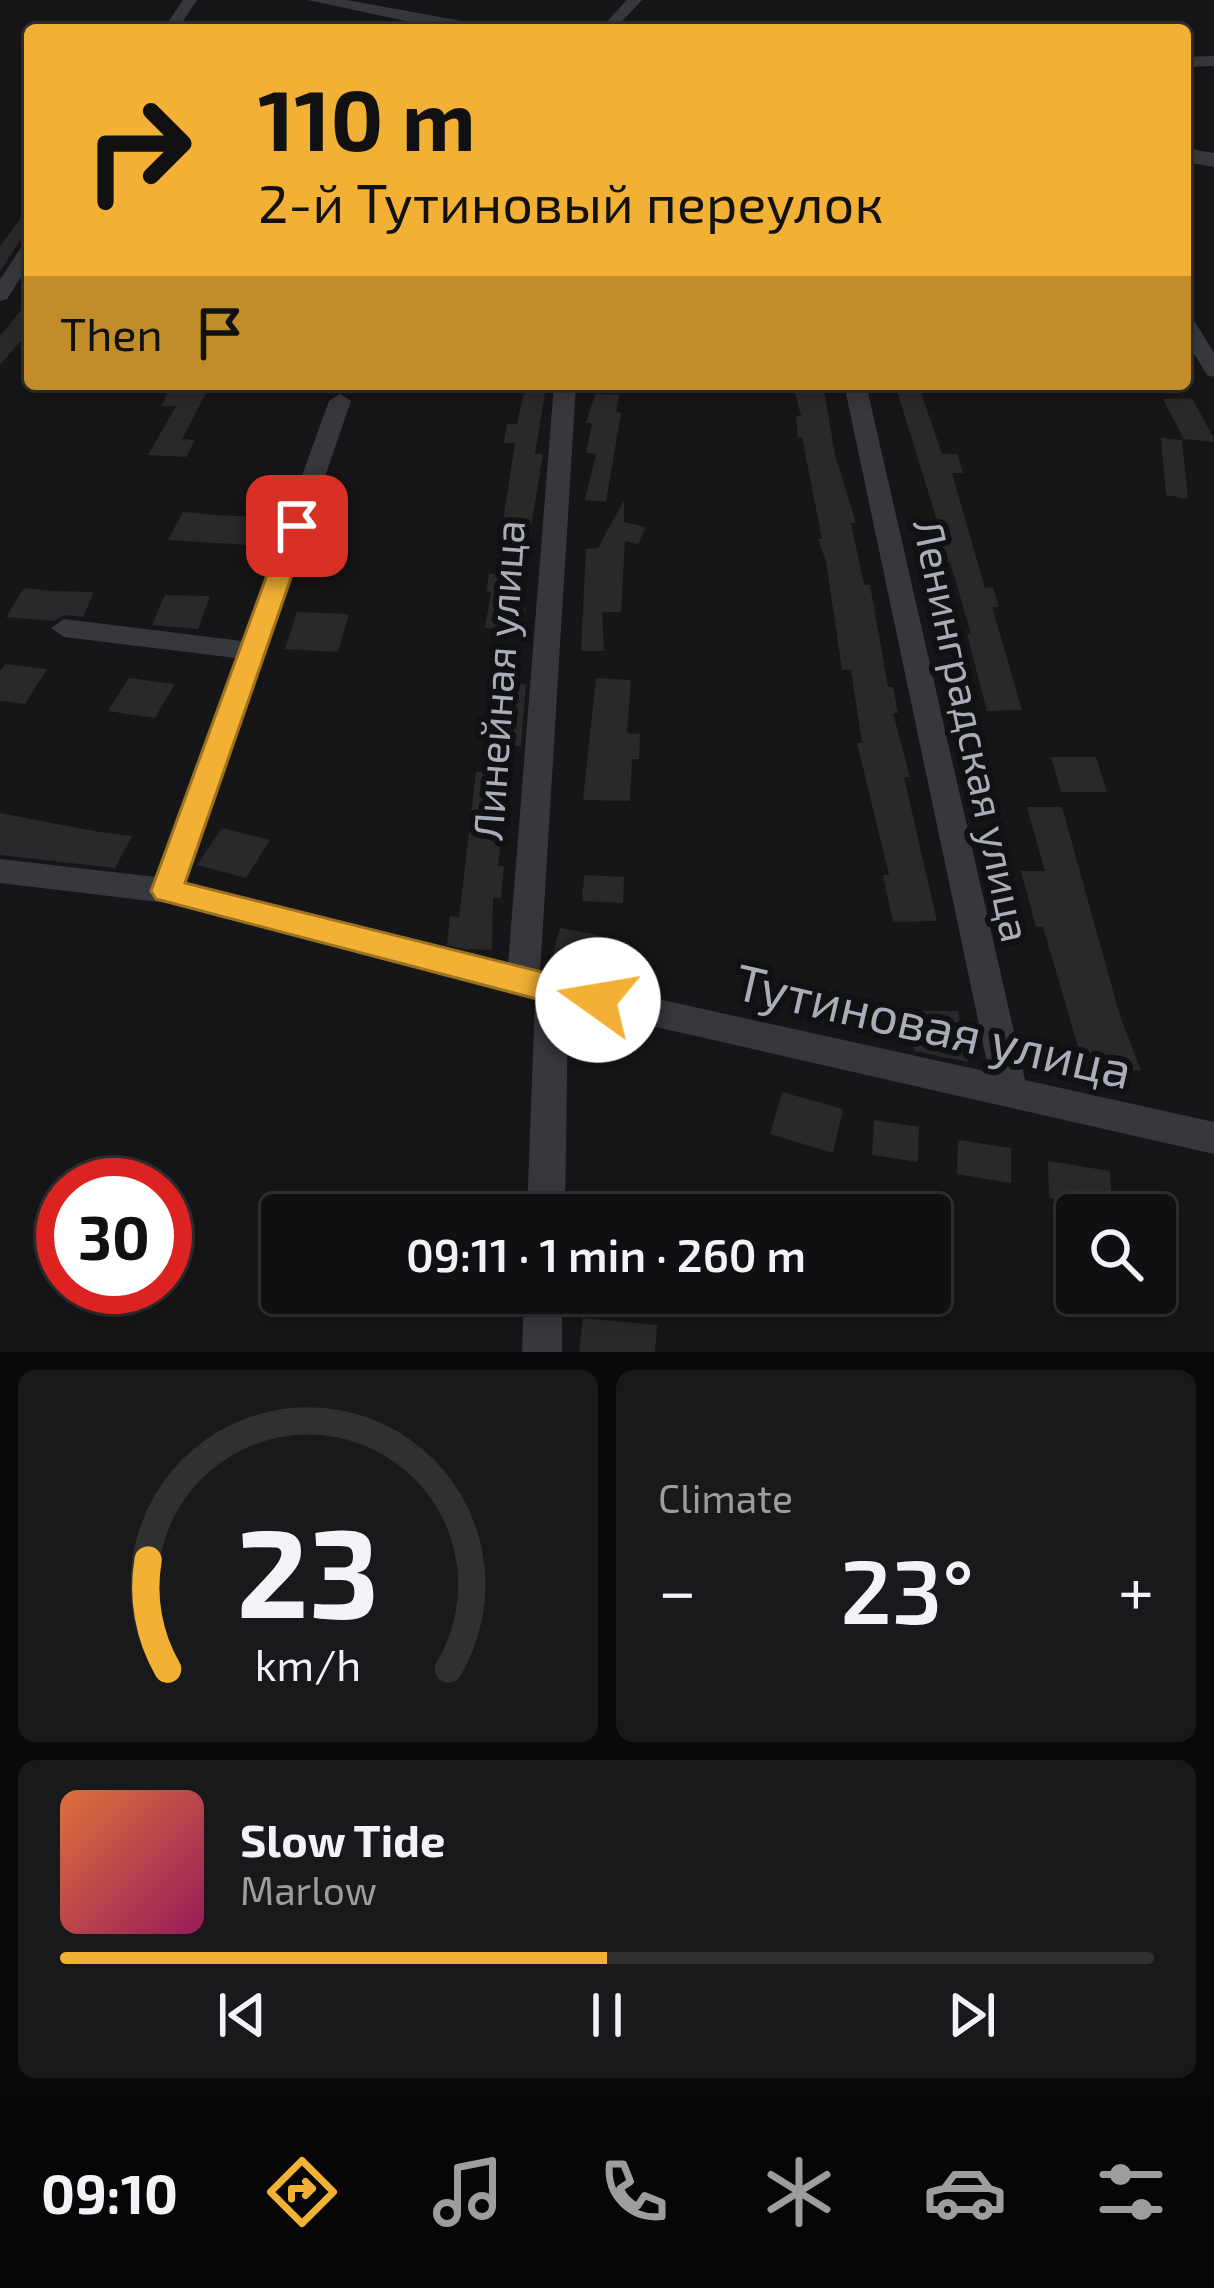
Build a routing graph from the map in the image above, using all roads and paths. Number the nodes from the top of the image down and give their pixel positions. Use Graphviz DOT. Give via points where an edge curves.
graph roads {
  1 [pos="317,0"];
  2 [pos="351,0"];
  3 [pos="635,0"];
  4 [pos="446,24"];
  5 [pos="479,24"];
  6 [pos="612,24"];
  7 [pos="24,257"];
  8 [pos="0,295"];
  9 [pos="1191,331"];
  10 [pos="1214,371"];
  11 [pos="566,390"];
  12 [pos="856,390"];
  13 [pos="340,401"];
  14 [pos="64,628"];
  15 [pos="254,651"];
  16 [pos="0,871"];
  17 [pos="167,891"];
  18 [pos="538,987"];
  19 [pos="1011,1094"];
  20 [pos="1214,1138"];
  21 [pos="545,1194"];
  22 [pos="543,1314"];
  23 [pos="542,1352"];
  1 -- 4 [label="street"];
  2 -- 5 [label="street"];
  3 -- 6 [label="street"];
  7 -- 8 [label="street"];
  9 -- 10 [label="street"];
  11 -- 18 [label="street, Линейная улица"];
  12 -- 19 [label="street, Ленинградская улица"];
  13 -- 15 [label="street"];
  14 -- 15 [label="street"];
  15 -- 17 [label="street"];
  16 -- 17 [label="street, Тутиновая улица"];
  17 -- 18 [label="street, Тутиновая улица"];
  18 -- 19 [label="street, Тутиновая улица"];
  18 -- 21 [label="street, Линейная улица"];
  19 -- 20 [label="street, Тутиновая улица"];
  22 -- 23 [label="street"];
}
